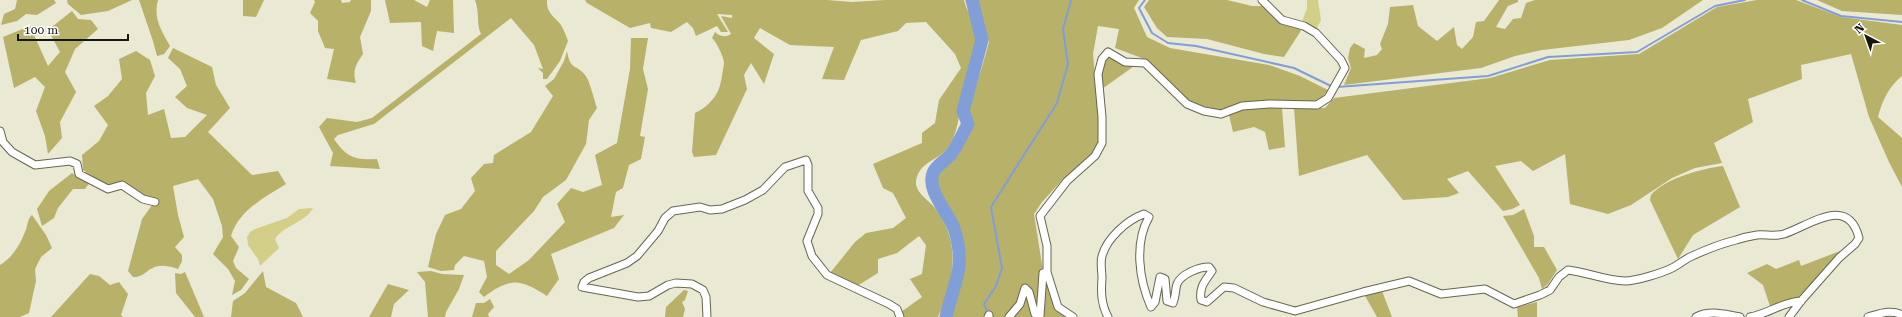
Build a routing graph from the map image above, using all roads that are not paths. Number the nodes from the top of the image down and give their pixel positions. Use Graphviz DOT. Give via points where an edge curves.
graph roads {
  1 [pos="1262,0"];
  2 [pos="0,131"];
  3 [pos="155,202"];
  4 [pos="1047,272"];
  5 [pos="1801,301"];
  6 [pos="1902,314"];
  7 [pos="707,317"];
  8 [pos="900,317"];
  9 [pos="1009,317"];
  10 [pos="1073,317"];
  11 [pos="1108,317"];
  12 [pos="1696,317"];
  13 [pos="1740,317"];
  14 [pos="1750,317"];
  15 [pos="1789,317"];
  16 [pos="1868,317"];
  1 -- 4 [label="street" via="1282,20 1304,26 1316,33 1341,60 1345,68 1328,98 1317,105 1242,106 1221,114 1204,111 1186,104 1145,63 1125,62 1108,52 1102,59 1098,74 1102,143 1095,156 1066,181 1040,216 1047,246"];
  2 -- 3 [label="street" via="12,152 35,165 70,161 77,164 79,174 108,189 122,186 144,199"];
  4 -- 9 [label="street" via="1043,273 1040,316 1035,314 1029,292 1025,288 1020,304"];
  4 -- 10 [label="street" via="1058,307"];
  5 -- 11 [label="street" via="1859,238 1852,221 1830,215 1784,234 1770,237 1758,235 1736,240 1689,257 1670,269 1625,281 1568,270 1559,277 1550,290 1514,304 1485,289 1441,294 1409,281 1295,311 1263,302 1234,288 1224,287 1207,302 1201,300 1202,284 1212,271 1209,267 1202,267 1184,276 1177,284 1172,303 1168,301 1165,278 1160,277 1155,302 1151,307 1140,268 1141,237 1150,217 1144,214 1135,217 1106,245 1102,258 1101,296"];
  5 -- 14 [label="street" via="1792,301"];
  5 -- 15 [label="street"];
  6 -- 16 [label="street" via="1883,312"];
  7 -- 8 [label="street" via="703,290 692,284 676,283 649,296 638,297 582,287 589,278 627,264 638,256 665,218 673,211 700,207 710,210 722,209 763,190 785,167 806,160 808,191 818,208 807,241 816,264 826,275 897,309"];
  12 -- 13 [label="street" via="1719,313"];
}
